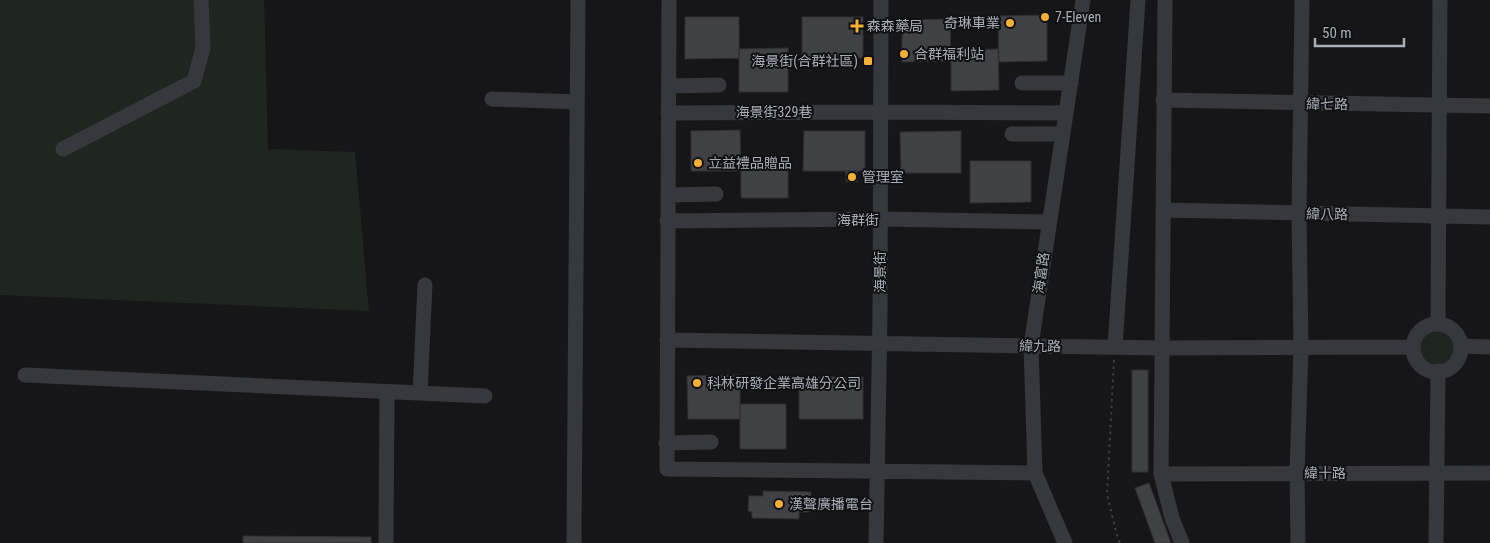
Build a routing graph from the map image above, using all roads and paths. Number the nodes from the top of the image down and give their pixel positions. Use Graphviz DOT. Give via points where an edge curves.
graph roads {
  1 [pos="201,0"];
  2 [pos="578,0"];
  3 [pos="669,0"];
  4 [pos="880,0"];
  5 [pos="1083,0"];
  6 [pos="1138,0"];
  7 [pos="1165,0"];
  8 [pos="1302,0"];
  9 [pos="1440,0"];
  10 [pos="1022,83"];
  11 [pos="1071,83"];
  12 [pos="719,85"];
  13 [pos="668,86"];
  14 [pos="492,99"];
  15 [pos="1163,100"];
  16 [pos="578,102"];
  17 [pos="1300,103"];
  18 [pos="1440,105"];
  19 [pos="1490,106"];
  20 [pos="880,112"];
  21 [pos="668,113"];
  22 [pos="1066,113"];
  23 [pos="1012,134"];
  24 [pos="1062,134"];
  25 [pos="63,149"];
  26 [pos="716,194"];
  27 [pos="668,195"];
  28 [pos="1163,210"];
  29 [pos="1299,214"];
  30 [pos="1437,216"];
  31 [pos="1490,217"];
  32 [pos="880,220"];
  33 [pos="667,221"];
  34 [pos="1049,222"];
  35 [pos="425,285"];
  36 [pos="1438,324"];
  37 [pos="667,340"];
  38 [pos="880,344"];
  39 [pos="1030,346"];
  40 [pos="1461,346"];
  41 [pos="1413,347"];
  42 [pos="1490,347"];
  43 [pos="1115,348"];
  44 [pos="1162,348"];
  45 [pos="1301,348"];
  46 [pos="1438,371"];
  47 [pos="25,375"];
  48 [pos="387,392"];
  49 [pos="420,393"];
  50 [pos="485,396"];
  51 [pos="711,442"];
  52 [pos="666,443"];
  53 [pos="876,472"];
  54 [pos="1490,472"];
  55 [pos="1035,473"];
  56 [pos="1297,473"];
  57 [pos="1437,473"];
  58 [pos="1161,474"];
  59 [pos="386,543"];
  60 [pos="574,543"];
  61 [pos="876,543"];
  62 [pos="1065,543"];
  63 [pos="1120,543"];
  64 [pos="1182,543"];
  65 [pos="1298,543"];
  66 [pos="1436,543"];
  1 -- 25 [label="street" via="203,48 194,81"];
  2 -- 16 [label="street"];
  3 -- 13 [label="street"];
  4 -- 20 [label="street, 海景街"];
  5 -- 11 [label="street, 海富路"];
  6 -- 43 [label="street"];
  7 -- 15 [label="street"];
  8 -- 17 [label="street"];
  9 -- 18 [label="street"];
  10 -- 11 [label="street"];
  11 -- 22 [label="street, 海富路"];
  12 -- 13 [label="street"];
  13 -- 21 [label="street"];
  14 -- 16 [label="street"];
  15 -- 17 [label="street, 緯七路"];
  15 -- 28 [label="street"];
  16 -- 60 [label="street"];
  17 -- 18 [label="street, 緯七路"];
  17 -- 29 [label="street"];
  18 -- 19 [label="street, 緯七路"];
  18 -- 30 [label="street"];
  20 -- 21 [label="street, 海景街329巷"];
  20 -- 22 [label="street, 海景街329巷"];
  20 -- 32 [label="street, 海景街"];
  21 -- 27 [label="street"];
  22 -- 24 [label="street, 海富路"];
  23 -- 24 [label="street"];
  24 -- 34 [label="street, 海富路"];
  26 -- 27 [label="street"];
  27 -- 33 [label="street"];
  28 -- 29 [label="street, 緯八路"];
  28 -- 44 [label="street"];
  29 -- 30 [label="street, 緯八路"];
  29 -- 45 [label="street"];
  30 -- 31 [label="street, 緯八路"];
  30 -- 36 [label="street"];
  32 -- 33 [label="street, 海群街"];
  32 -- 34 [label="street, 海群街"];
  32 -- 38 [label="street, 海景街"];
  33 -- 37 [label="street"];
  34 -- 39 [label="street, 海富路"];
  35 -- 49 [label="street"];
  36 -- 40 [label="street" via="1456,333"];
  36 -- 41 [label="street" via="1423,328"];
  37 -- 38 [label="street, 緯九路"];
  37 -- 52 [label="street"];
  38 -- 39 [label="street, 緯九路"];
  38 -- 53 [label="street, 海景街"];
  39 -- 43 [label="street, 緯九路"];
  39 -- 55 [label="street, 海富路"];
  40 -- 42 [label="street"];
  40 -- 46 [label="street" via="1452,366"];
  41 -- 45 [label="street, 緯九路"];
  41 -- 46 [label="street" via="1418,362"];
  43 -- 44 [label="street, 緯九路"];
  43 -- 63 [label="path" via="1107,494"];
  44 -- 45 [label="street, 緯九路"];
  44 -- 58 [label="street"];
  45 -- 56 [label="street"];
  46 -- 57 [label="street"];
  47 -- 48 [label="street"];
  48 -- 49 [label="street"];
  48 -- 59 [label="street"];
  49 -- 50 [label="street"];
  51 -- 52 [label="street"];
  52 -- 53 [label="street" via="667,469"];
  53 -- 55 [label="street"];
  53 -- 61 [label="street, 海景街"];
  54 -- 57 [label="street, 緯十路"];
  55 -- 62 [label="street, 海富路"];
  56 -- 57 [label="street, 緯十路"];
  56 -- 58 [label="street, 緯十路"];
  56 -- 65 [label="street"];
  57 -- 66 [label="street"];
  58 -- 64 [label="street"];
}
